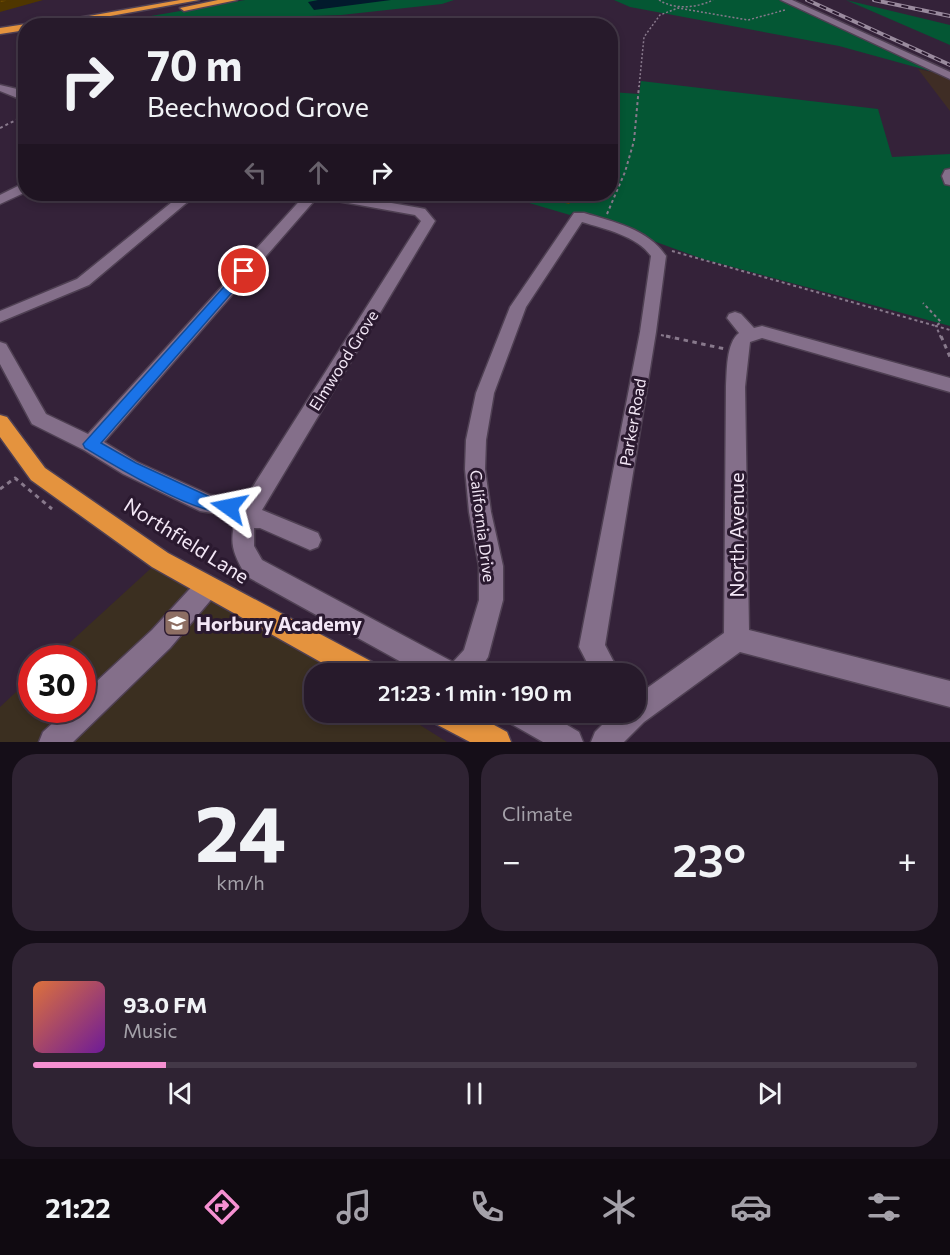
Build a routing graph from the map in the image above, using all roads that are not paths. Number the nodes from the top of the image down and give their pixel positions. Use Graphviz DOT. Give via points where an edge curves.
graph roads {
  1 [pos="195,0"];
  2 [pos="233,0"];
  3 [pos="785,0"];
  4 [pos="85,18"];
  5 [pos="125,18"];
  6 [pos="18,29"];
  7 [pos="0,32"];
  8 [pos="18,35"];
  9 [pos="0,38"];
  10 [pos="950,76"];
  11 [pos="0,88"];
  12 [pos="18,95"];
  13 [pos="950,173"];
  14 [pos="950,181"];
  15 [pos="18,191"];
  16 [pos="0,201"];
  17 [pos="181,201"];
  18 [pos="306,201"];
  19 [pos="359,201"];
  20 [pos="655,248"];
  21 [pos="0,317"];
  22 [pos="0,348"];
  23 [pos="950,385"];
  24 [pos="0,422"];
  25 [pos="91,444"];
  26 [pos="248,514"];
  27 [pos="310,540"];
  28 [pos="207,587"];
  29 [pos="737,639"];
  30 [pos="349,663"];
  31 [pos="430,663"];
  32 [pos="469,663"];
  33 [pos="601,663"];
  34 [pos="950,694"];
  35 [pos="646,704"];
  36 [pos="462,723"];
  37 [pos="537,723"];
  38 [pos="623,723"];
  39 [pos="53,742"];
  40 [pos="497,742"];
  41 [pos="569,742"];
  42 [pos="605,742"];
  1 -- 4 [label="highway"];
  2 -- 5 [label="highway"];
  3 -- 10 [label="street"];
  6 -- 7 [label="highway"];
  8 -- 9 [label="highway"];
  11 -- 12 [label="street"];
  13 -- 14 [label="street"];
  15 -- 16 [label="street"];
  17 -- 21 [label="street" via="83,282"];
  18 -- 25 [label="street, Elmwood Grove"];
  19 -- 26 [label="street, Elmwood Grove" via="420,212 428,220"];
  20 -- 32 [label="street, California Drive" via="603,224 580,204 518,307 485,393 476,440 480,512 491,566 491,600 475,657"];
  20 -- 33 [label="street, Parker Road" via="658,256 648,332 592,646"];
  22 -- 25 [label="street, Northfield Lane" via="39,419"];
  23 -- 29 [label="street, North Avenue" via="762,332 741,335 735,508"];
  24 -- 28 [label="highway, Northfield Lane" via="38,474 160,560"];
  25 -- 26 [label="street, Northfield Lane" via="130,468 208,504"];
  26 -- 27 [label="street"];
  26 -- 31 [label="street, Northfield Lane" via="241,529 243,550 254,568"];
  28 -- 30 [label="highway, Northfield Lane"];
  28 -- 39 [label="street" via="161,639"];
  29 -- 34 [label="street"];
  29 -- 35 [label="street"];
  36 -- 40 [label="highway"];
  37 -- 41 [label="street"];
  38 -- 42 [label="street"];
}
